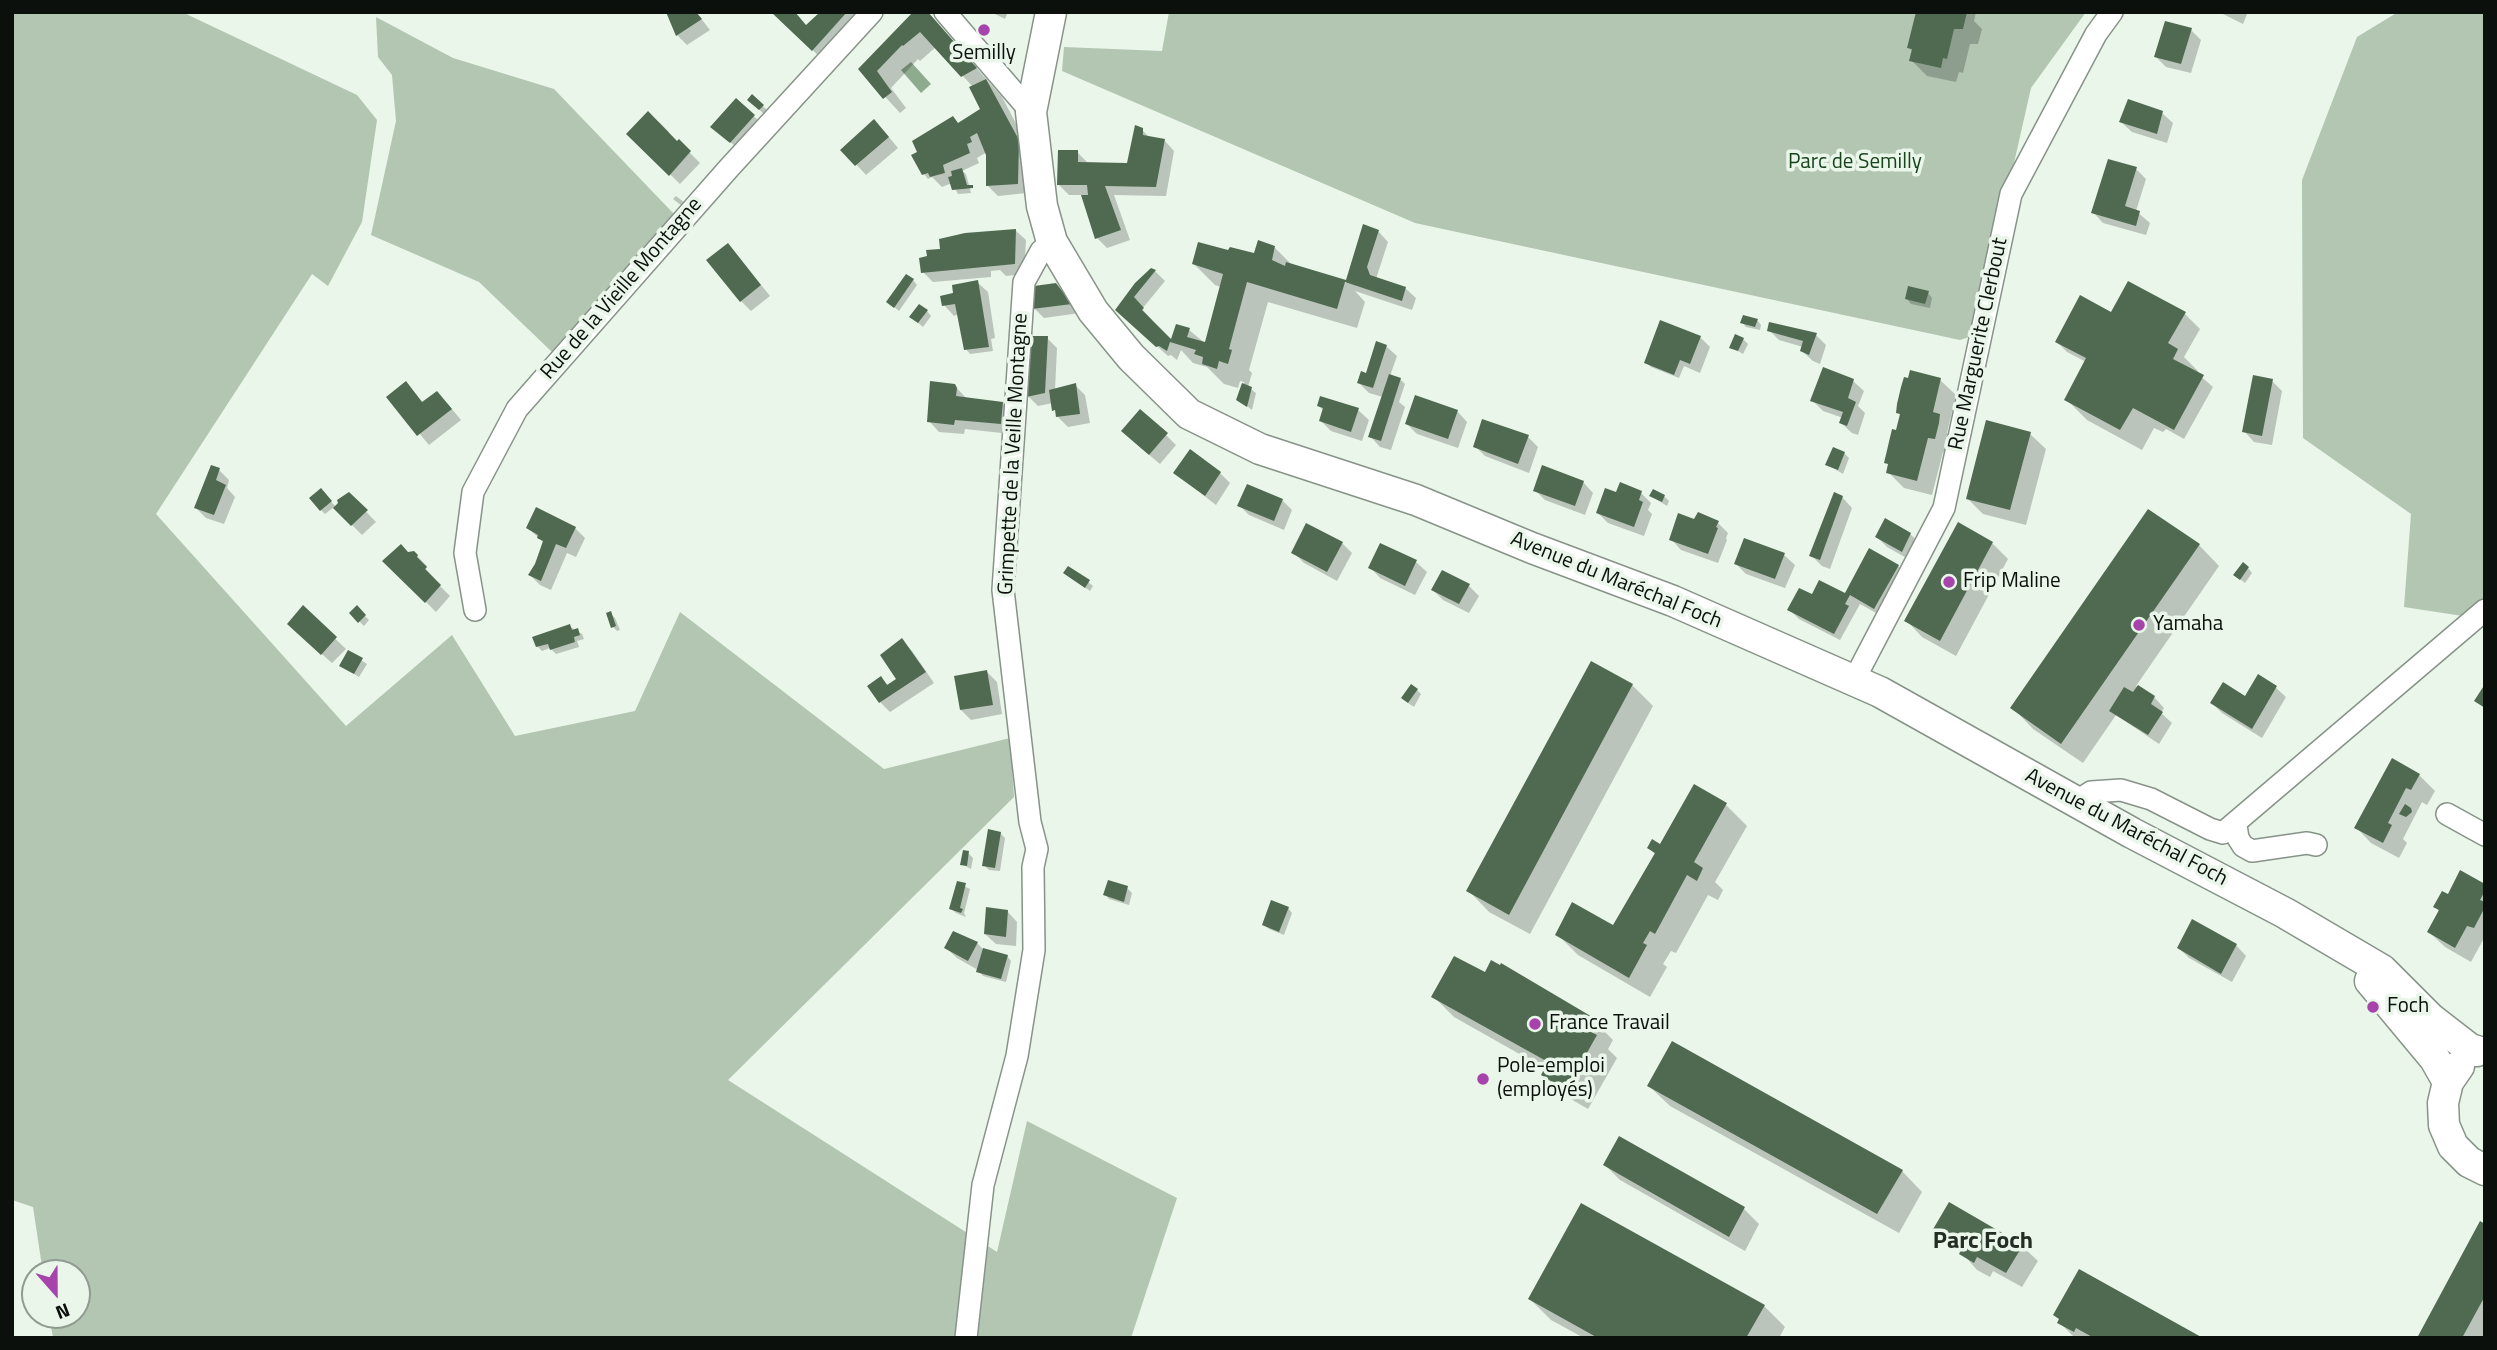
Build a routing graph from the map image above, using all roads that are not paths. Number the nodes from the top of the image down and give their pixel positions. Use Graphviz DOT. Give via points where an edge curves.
graph roads {
  1 [pos="872,12"];
  2 [pos="945,12"];
  3 [pos="1051,12"];
  4 [pos="2112,12"];
  5 [pos="1031,112"];
  6 [pos="1052,243"];
  7 [pos="475,610"];
  8 [pos="2485,610"];
  9 [pos="1854,680"];
  10 [pos="2081,804"];
  11 [pos="2447,814"];
  12 [pos="2236,825"];
  13 [pos="2485,835"];
  14 [pos="2316,845"];
  15 [pos="2341,946"];
  16 [pos="2481,1050"];
  17 [pos="2448,1082"];
  18 [pos="2485,1170"];
  19 [pos="966,1338"];
  1 -- 7 [label="street, Rue de la Vieille Montagne" via="517,409 473,492 465,553"];
  2 -- 5 [label="street"];
  3 -- 5 [label="main road, Avenue du Maréchal Foch"];
  4 -- 9 [label="street, Rue Marguerite Clerbout" via="2011,194 1944,508"];
  5 -- 6 [label="main road, Avenue du Maréchal Foch" via="1042,206"];
  6 -- 9 [label="main road, Avenue du Maréchal Foch" via="1093,311 1131,357 1189,414 1260,449 1416,500 1673,601"];
  6 -- 19 [label="street, Grimpette de la Veille Montagne" via="1041,251 1024,282 1003,590 1037,849 1034,950 1017,1056 983,1185"];
  8 -- 12 [label="street" via="2250,808"];
  9 -- 10 [label="main road, Avenue du Maréchal Foch"];
  10 -- 12 [label="street" via="2091,792 2121,790 2151,799 2210,829 2224,833"];
  10 -- 15 [label="main road, Avenue du Maréchal Foch"];
  11 -- 13 [label="street"];
  12 -- 14 [label="street" via="2238,838 2252,851 2307,842"];
  15 -- 16 [label="main road, Avenue du Maréchal Foch" via="2382,970 2470,1049"];
  15 -- 17 [label="main road" via="2435,1059"];
  16 -- 17 [label="main road" via="2460,1065"];
  17 -- 18 [label="main road" via="2442,1104 2444,1125 2453,1146"];
}
